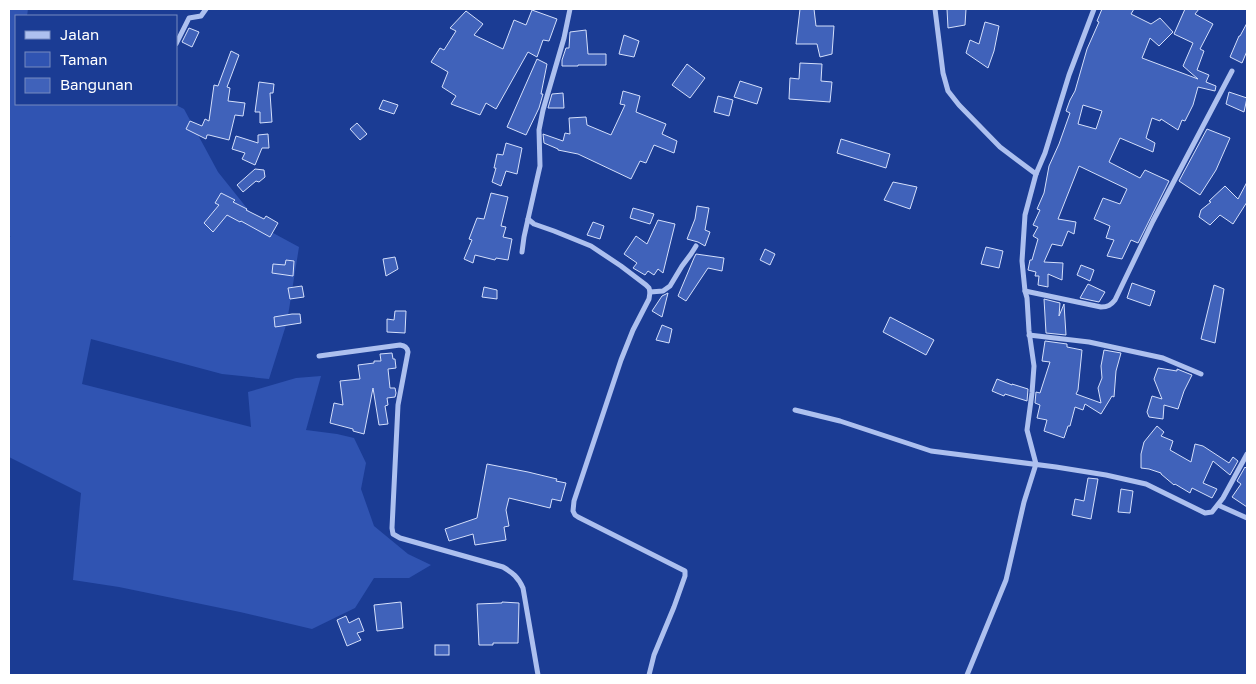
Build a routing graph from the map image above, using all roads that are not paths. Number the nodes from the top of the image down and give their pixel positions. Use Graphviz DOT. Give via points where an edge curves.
graph roads {
  1 [pos="206,9"];
  2 [pos="570,9"];
  3 [pos="935,9"];
  4 [pos="1094,9"];
  5 [pos="178,40"];
  6 [pos="1232,71"];
  7 [pos="1036,174"];
  8 [pos="528,219"];
  9 [pos="696,246"];
  10 [pos="522,252"];
  11 [pos="1025,291"];
  12 [pos="650,292"];
  13 [pos="1029,335"];
  14 [pos="319,356"];
  15 [pos="1201,374"];
  16 [pos="795,410"];
  17 [pos="1247,454"];
  18 [pos="1036,464"];
  19 [pos="1218,505"];
  20 [pos="1247,518"];
  21 [pos="538,675"];
  22 [pos="649,675"];
  23 [pos="967,675"];
  1 -- 5 [label="street" via="201,16 189,18"];
  2 -- 8 [label="street" via="543,110 539,130 540,166"];
  3 -- 7 [label="street" via="948,91 1000,147"];
  4 -- 7 [label="street"];
  6 -- 11 [label="street" via="1112,305 1101,307"];
  7 -- 11 [label="street" via="1025,215 1022,261"];
  8 -- 10 [label="street"];
  8 -- 12 [label="street" via="591,246 646,285"];
  9 -- 12 [label="street" via="670,286 663,291"];
  11 -- 13 [label="street"];
  12 -- 22 [label="street" via="621,360 573,509 574,515 685,571"];
  13 -- 15 [label="street" via="1089,342 1163,358"];
  13 -- 18 [label="street" via="1034,366 1026,430"];
  14 -- 21 [label="street" via="400,345 407,348 398,405 393,534 512,572 523,588"];
  16 -- 18 [label="street" via="931,451"];
  17 -- 19 [label="street"];
  18 -- 19 [label="street" via="1146,484 1205,513 1212,512"];
  18 -- 23 [label="street" via="1006,580"];
  19 -- 20 [label="street"];
}
